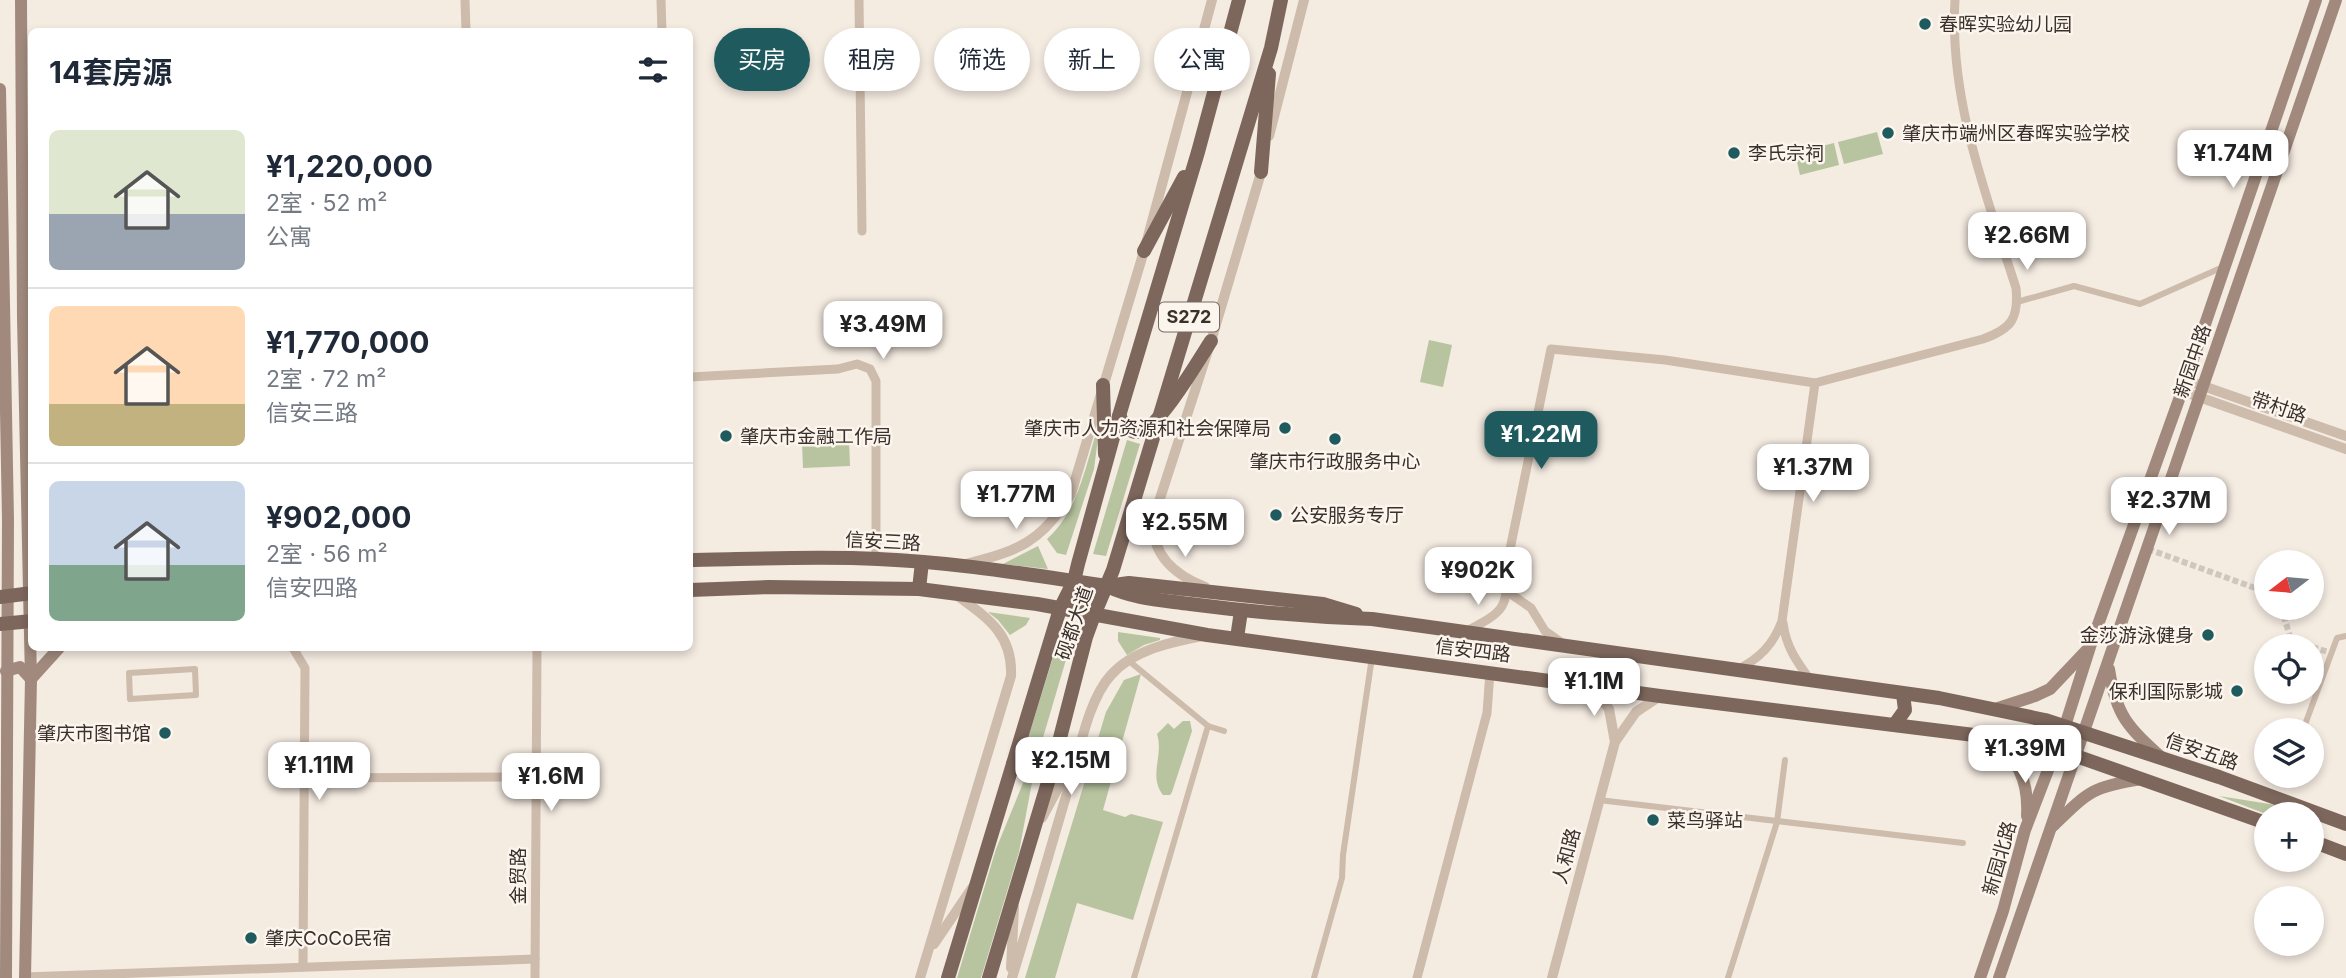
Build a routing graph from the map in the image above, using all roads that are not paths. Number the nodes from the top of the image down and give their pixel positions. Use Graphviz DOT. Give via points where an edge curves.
graph roads {
  1 [pos="21,0"];
  2 [pos="465,0"];
  3 [pos="661,0"];
  4 [pos="859,0"];
  5 [pos="1212,0"];
  6 [pos="1239,0"];
  7 [pos="1280,0"];
  8 [pos="1304,0"];
  9 [pos="1955,0"];
  10 [pos="2336,0"];
  11 [pos="2314,5"];
  12 [pos="2331,16"];
  13 [pos="466,28"];
  14 [pos="662,28"];
  15 [pos="1271,48"];
  16 [pos="0,89"];
  17 [pos="1198,152"];
  18 [pos="1261,172"];
  19 [pos="862,231"];
  20 [pos="1144,251"];
  21 [pos="2224,267"];
  22 [pos="2017,302"];
  23 [pos="27,319"];
  24 [pos="1211,341"];
  25 [pos="693,377"];
  26 [pos="1815,383"];
  27 [pos="1103,385"];
  28 [pos="2184,386"];
  29 [pos="2202,392"];
  30 [pos="1119,416"];
  31 [pos="1157,422"];
  32 [pos="28,426"];
  33 [pos="2346,436"];
  34 [pos="2346,449"];
  35 [pos="1105,473"];
  36 [pos="8,520"];
  37 [pos="0,536"];
  38 [pos="28,542"];
  39 [pos="27,551"];
  40 [pos="8,552"];
  41 [pos="876,559"];
  42 [pos="693,560"];
  43 [pos="922,562"];
  44 [pos="28,565"];
  45 [pos="962,565"];
  46 [pos="1074,581"];
  47 [pos="1107,586"];
  48 [pos="919,589"];
  49 [pos="693,590"];
  50 [pos="1508,592"];
  51 [pos="28,593"];
  52 [pos="1218,593"];
  53 [pos="954,594"];
  54 [pos="3,596"];
  55 [pos="1060,609"];
  56 [pos="1241,611"];
  57 [pos="1094,615"];
  58 [pos="1372,619"];
  59 [pos="28,621"];
  60 [pos="1782,621"];
  61 [pos="3,623"];
  62 [pos="1462,633"];
  63 [pos="1207,635"];
  64 [pos="2346,636"];
  65 [pos="1237,638"];
  66 [pos="2090,647"];
  67 [pos="1568,648"];
  68 [pos="31,651"];
  69 [pos="57,651"];
  70 [pos="295,651"];
  71 [pos="537,651"];
  72 [pos="1372,657"];
  73 [pos="1129,661"];
  74 [pos="2108,666"];
  75 [pos="1737,670"];
  76 [pos="6,671"];
  77 [pos="1490,672"];
  78 [pos="31,679"];
  79 [pos="1811,681"];
  80 [pos="0,685"];
  81 [pos="1591,685"];
  82 [pos="1903,694"];
  83 [pos="1660,696"];
  84 [pos="130,699"];
  85 [pos="6,704"];
  86 [pos="1994,709"];
  87 [pos="2308,718"];
  88 [pos="1895,724"];
  89 [pos="1208,726"];
  90 [pos="2065,726"];
  91 [pos="1224,731"];
  92 [pos="2083,733"];
  93 [pos="1982,736"];
  94 [pos="1615,742"];
  95 [pos="1082,743"];
  96 [pos="2056,750"];
  97 [pos="2076,756"];
  98 [pos="2162,758"];
  99 [pos="1785,760"];
  100 [pos="1013,764"];
  101 [pos="1052,769"];
  102 [pos="536,777"];
  103 [pos="304,778"];
  104 [pos="2144,779"];
  105 [pos="1599,800"];
  106 [pos="2274,802"];
  107 [pos="2254,819"];
  108 [pos="2324,820"];
  109 [pos="1777,822"];
  110 [pos="2346,824"];
  111 [pos="2051,829"];
  112 [pos="2025,830"];
  113 [pos="1032,836"];
  114 [pos="1963,843"];
  115 [pos="2324,845"];
  116 [pos="2346,853"];
  117 [pos="2011,878"];
  118 [pos="978,879"];
  119 [pos="2031,884"];
  120 [pos="1015,893"];
  121 [pos="928,954"];
  122 [pos="535,959"];
  123 [pos="303,967"];
  124 [pos="6,978"];
  125 [pos="25,978"];
  126 [pos="534,978"];
  127 [pos="920,978"];
  128 [pos="947,978"];
  129 [pos="989,978"];
  130 [pos="1011,978"];
  131 [pos="1134,978"];
  132 [pos="1314,978"];
  133 [pos="1417,978"];
  134 [pos="1552,978"];
  135 [pos="1728,978"];
  136 [pos="1980,978"];
  137 [pos="1999,978"];
  1 -- 23 [label="main road"];
  2 -- 13 [label="street"];
  3 -- 14 [label="street"];
  4 -- 19 [label="street"];
  5 -- 20 [label="street"];
  6 -- 17 [label="main road, 砚都大道 / S272"];
  7 -- 15 [label="main road, 砚都大道 / S272"];
  8 -- 18 [label="street"];
  9 -- 22 [label="street" via="1954,52 1960,98"];
  10 -- 12 [label="main road, 新园中路"];
  11 -- 12 [label="main road"];
  11 -- 21 [label="main road, 新园中路"];
  12 -- 29 [label="main road, 新园中路"];
  15 -- 18 [label="main road"];
  15 -- 31 [label="main road, 砚都大道 / S272"];
  16 -- 36 [label="main road"];
  17 -- 20 [label="main road"];
  17 -- 30 [label="main road, 砚都大道 / S272"];
  18 -- 24 [label="street"];
  20 -- 27 [label="street"];
  21 -- 22 [label="street" via="2140,304 2074,286"];
  21 -- 28 [label="main road, 新园中路"];
  22 -- 26 [label="street" via="2010,325 1999,333"];
  23 -- 32 [label="main road"];
  24 -- 31 [label="main road"];
  24 -- 52 [label="street" via="1153,526 1160,551 1174,570"];
  25 -- 41 [label="street" via="838,369 857,364 870,369 876,381"];
  26 -- 50 [label="street" via="1665,360 1551,349 1506,569"];
  26 -- 60 [label="street"];
  27 -- 35 [label="main road"];
  27 -- 45 [label="street" via="1070,494 1060,511 1023,546"];
  28 -- 29 [label="street"];
  28 -- 66 [label="main road, 新园中路"];
  29 -- 33 [label="street, 带村路"];
  29 -- 34 [label="street, 带村路"];
  29 -- 74 [label="main road, 新园中路"];
  30 -- 31 [label="main road" via="1128,430 1136,433"];
  30 -- 35 [label="main road, 砚都大道 / S272"];
  31 -- 47 [label="main road, 砚都大道 / S272"];
  35 -- 46 [label="main road, 砚都大道 / S272"];
  36 -- 37 [label="main road"];
  36 -- 40 [label="main road"];
  38 -- 39 [label="main road"];
  39 -- 40 [label="main road"];
  39 -- 44 [label="main road"];
  40 -- 54 [label="main road"];
  41 -- 42 [label="main road, 信安三路"];
  41 -- 43 [label="main road, 信安三路"];
  43 -- 45 [label="main road, 信安三路"];
  43 -- 48 [label="main road"];
  45 -- 46 [label="main road, 信安三路"];
  46 -- 47 [label="main road, 信安三路"];
  46 -- 55 [label="main road, 砚都大道 / S272"];
  47 -- 52 [label="main road" via="1129,583"];
  47 -- 56 [label="main road, 信安四路" via="1126,595"];
  47 -- 57 [label="main road, 砚都大道 / S272"];
  48 -- 49 [label="main road"];
  48 -- 53 [label="main road"];
  50 -- 62 [label="street" via="1502,607"];
  50 -- 67 [label="street" via="1531,608 1545,631"];
  51 -- 54 [label="main road"];
  52 -- 58 [label="main road" via="1323,604"];
  53 -- 55 [label="main road"];
  53 -- 121 [label="street" via="992,622 1012,660 1011,676"];
  54 -- 61 [label="main road"];
  55 -- 57 [label="main road, 信安四路"];
  55 -- 100 [label="main road, 砚都大道 / S272"];
  56 -- 58 [label="main road, 信安四路"];
  56 -- 65 [label="main road"];
  57 -- 63 [label="main road, 信安四路"];
  57 -- 101 [label="main road, 砚都大道 / S272"];
  58 -- 62 [label="main road, 信安四路"];
  59 -- 61 [label="main road"];
  60 -- 75 [label="street" via="1760,657"];
  60 -- 79 [label="street" via="1791,652"];
  61 -- 76 [label="main road"];
  62 -- 67 [label="main road, 信安四路"];
  63 -- 65 [label="main road, 信安四路"];
  63 -- 73 [label="street" via="1150,649"];
  64 -- 87 [label="street" via="2337,638"];
  65 -- 72 [label="main road, 信安四路"];
  66 -- 86 [label="main road" via="2050,689"];
  66 -- 90 [label="main road, 新园中路"];
  67 -- 75 [label="main road, 信安四路"];
  68 -- 78 [label="main road"];
  69 -- 78 [label="main road"];
  70 -- 103 [label="street" via="305,668"];
  71 -- 102 [label="street, 金贸路"];
  72 -- 77 [label="main road, 信安四路"];
  72 -- 132 [label="street" via="1342,878"];
  73 -- 89 [label="street"];
  73 -- 95 [label="street" via="1111,674 1099,694"];
  74 -- 92 [label="main road, 新园中路"];
  74 -- 98 [label="main road" via="2113,696 2126,723"];
  75 -- 79 [label="main road, 信安四路"];
  76 -- 78 [label="main road" via="20,667"];
  76 -- 85 [label="main road"];
  77 -- 81 [label="main road, 信安四路"];
  77 -- 133 [label="street" via="1487,713"];
  78 -- 125 [label="main road"];
  79 -- 82 [label="main road, 信安四路"];
  80 -- 85 [label="main road"];
  81 -- 83 [label="main road, 信安四路"];
  81 -- 94 [label="street" via="1609,709"];
  82 -- 86 [label="main road, 信安四路"];
  82 -- 88 [label="main road" via="1905,710"];
  83 -- 88 [label="main road, 信安四路"];
  83 -- 94 [label="street" via="1636,712"];
  84 -- 84 [label="street" via="196,695 195,669 129,673"];
  85 -- 124 [label="main road"];
  86 -- 90 [label="main road, 信安四路"];
  88 -- 93 [label="main road, 信安四路"];
  89 -- 91 [label="street"];
  89 -- 131 [label="street"];
  90 -- 92 [label="main road, 信安五路"];
  90 -- 96 [label="main road, 新园北路"];
  92 -- 97 [label="main road, 新园中路"];
  92 -- 98 [label="main road, 信安五路"];
  93 -- 96 [label="main road, 信安四路"];
  93 -- 112 [label="main road" via="1998,744 2021,770 2027,794"];
  94 -- 105 [label="street, 人和路"];
  95 -- 113 [label="street"];
  95 -- 130 [label="street"];
  96 -- 97 [label="main road, 信安四路"];
  96 -- 112 [label="main road, 新园北路"];
  97 -- 104 [label="main road"];
  97 -- 111 [label="main road, 新园北路"];
  98 -- 106 [label="main road, 信安五路"];
  99 -- 109 [label="street"];
  100 -- 101 [label="main road" via="1036,759"];
  100 -- 118 [label="main road, 砚都大道 / S272"];
  101 -- 113 [label="main road, 砚都大道 / S272"];
  102 -- 103 [label="street"];
  102 -- 122 [label="street, 金贸路"];
  103 -- 123 [label="street"];
  104 -- 107 [label="main road"];
  104 -- 111 [label="main road" via="2091,791"];
  105 -- 109 [label="street"];
  105 -- 134 [label="street, 人和路"];
  108 -- 110 [label="main road, 信安五路"];
  109 -- 114 [label="street"];
  109 -- 135 [label="street"];
  111 -- 119 [label="main road, 新园北路"];
  112 -- 117 [label="main road, 新园北路"];
  113 -- 120 [label="main road, 砚都大道 / S272"];
  115 -- 116 [label="main road"];
  117 -- 119 [label="main road"];
  117 -- 136 [label="main road, 新园北路"];
  118 -- 121 [label="street"];
  118 -- 128 [label="main road, 砚都大道 / S272"];
  119 -- 137 [label="main road, 新园北路"];
  120 -- 129 [label="main road, 砚都大道 / S272"];
  120 -- 130 [label="street"];
  121 -- 127 [label="street"];
  122 -- 123 [label="street"];
  122 -- 126 [label="street, 金贸路"];
  123 -- 125 [label="street"];
}
